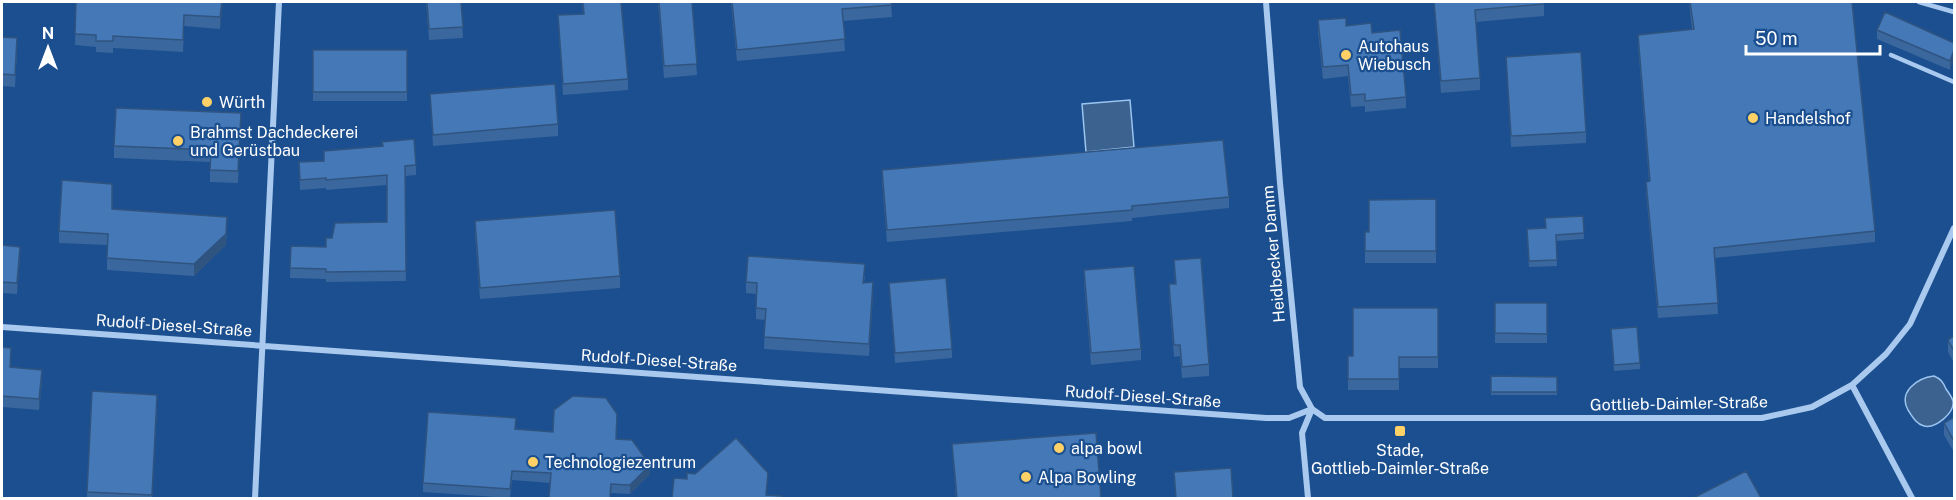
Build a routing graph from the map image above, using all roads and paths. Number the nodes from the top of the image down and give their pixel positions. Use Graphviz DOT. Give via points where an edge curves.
graph roads {
  1 [pos="279,2"];
  2 [pos="1266,2"];
  3 [pos="1919,2"];
  4 [pos="1954,12"];
  5 [pos="1891,55"];
  6 [pos="1954,82"];
  7 [pos="1954,228"];
  8 [pos="2,327"];
  9 [pos="262,345"];
  10 [pos="1852,385"];
  11 [pos="1312,409"];
  12 [pos="255,498"];
  13 [pos="1308,498"];
  14 [pos="1912,498"];
  1 -- 9 [label="street"];
  2 -- 11 [label="street, Heidbecker Damm" via="1300,387"];
  3 -- 4 [label="lane"];
  5 -- 6 [label="lane"];
  7 -- 10 [label="street, Gottlieb-Daimler-Straße" via="1910,324 1886,354"];
  8 -- 9 [label="street, Rudolf-Diesel-Straße"];
  9 -- 11 [label="street, Rudolf-Diesel-Straße" via="1266,418 1289,418"];
  9 -- 12 [label="street"];
  10 -- 11 [label="street, Gottlieb-Daimler-Straße" via="1812,406 1762,418 1340,419 1325,418"];
  10 -- 14 [label="street"];
  11 -- 13 [label="street" via="1302,433"];
}
